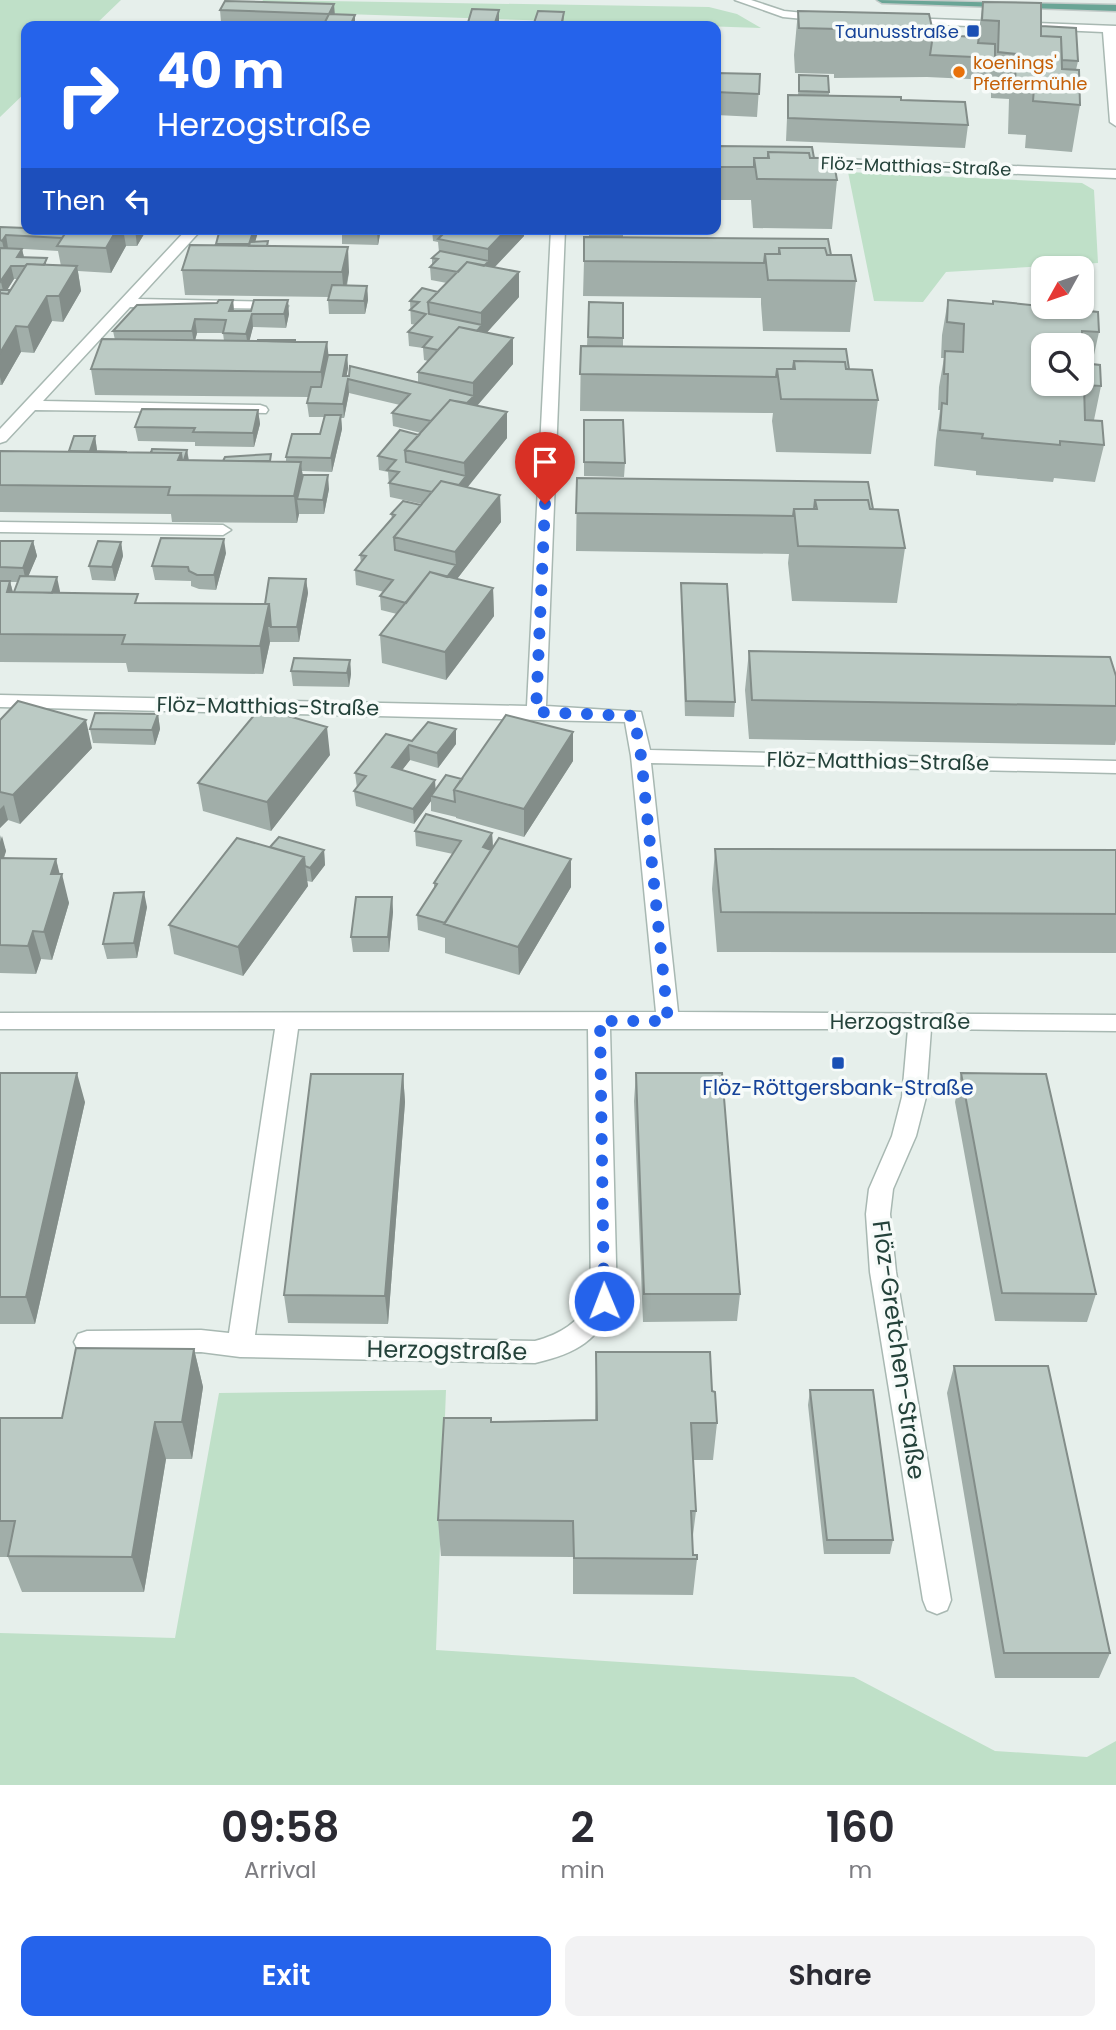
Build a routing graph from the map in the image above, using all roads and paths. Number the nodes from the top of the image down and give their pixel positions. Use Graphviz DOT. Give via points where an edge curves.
graph roads {
  1 [pos="740,0"];
  2 [pos="882,0"];
  3 [pos="1116,8"];
  4 [pos="837,19"];
  5 [pos="890,21"];
  6 [pos="1112,29"];
  7 [pos="1116,113"];
  8 [pos="1116,122"];
  9 [pos="798,162"];
  10 [pos="1116,174"];
  11 [pos="189,235"];
  12 [pos="558,235"];
  13 [pos="125,303"];
  14 [pos="287,306"];
  15 [pos="32,405"];
  16 [pos="260,410"];
  17 [pos="0,438"];
  18 [pos="0,527"];
  19 [pos="223,530"];
  20 [pos="0,701"];
  21 [pos="536,712"];
  22 [pos="641,756"];
  23 [pos="1116,767"];
  24 [pos="288,1020"];
  25 [pos="920,1020"];
  26 [pos="0,1021"];
  27 [pos="600,1021"];
  28 [pos="668,1021"];
  29 [pos="1116,1023"];
  30 [pos="87,1342"];
  31 [pos="240,1346"];
  32 [pos="937,1600"];
  1 -- 4 [label="street" via="783,14"];
  2 -- 3 [label="main road"];
  5 -- 6 [label="street"];
  6 -- 7 [label="street"];
  7 -- 8 [label="street"];
  9 -- 10 [label="street, Flöz-Matthias-Straße"];
  11 -- 13 [label="street"];
  12 -- 21 [label="street"];
  13 -- 14 [label="street"];
  13 -- 15 [label="street"];
  15 -- 16 [label="street"];
  15 -- 17 [label="street"];
  18 -- 19 [label="street"];
  20 -- 21 [label="street, Flöz-Matthias-Straße"];
  21 -- 22 [label="street, Flöz-Matthias-Straße" via="634,716"];
  22 -- 23 [label="street, Flöz-Matthias-Straße"];
  22 -- 28 [label="street"];
  24 -- 26 [label="street, Herzogstraße"];
  24 -- 27 [label="street, Herzogstraße"];
  24 -- 31 [label="street"];
  25 -- 28 [label="street, Herzogstraße"];
  25 -- 29 [label="street, Herzogstraße"];
  25 -- 32 [label="street, Flöz-Gretchen-Straße" via="914,1097 904,1136 881,1189 878,1214 883,1272"];
  27 -- 28 [label="street, Herzogstraße"];
  27 -- 31 [label="street, Herzogstraße" via="604,1301 577,1338 535,1352"];
  30 -- 31 [label="street, Herzogstraße" via="201,1341"];
}
